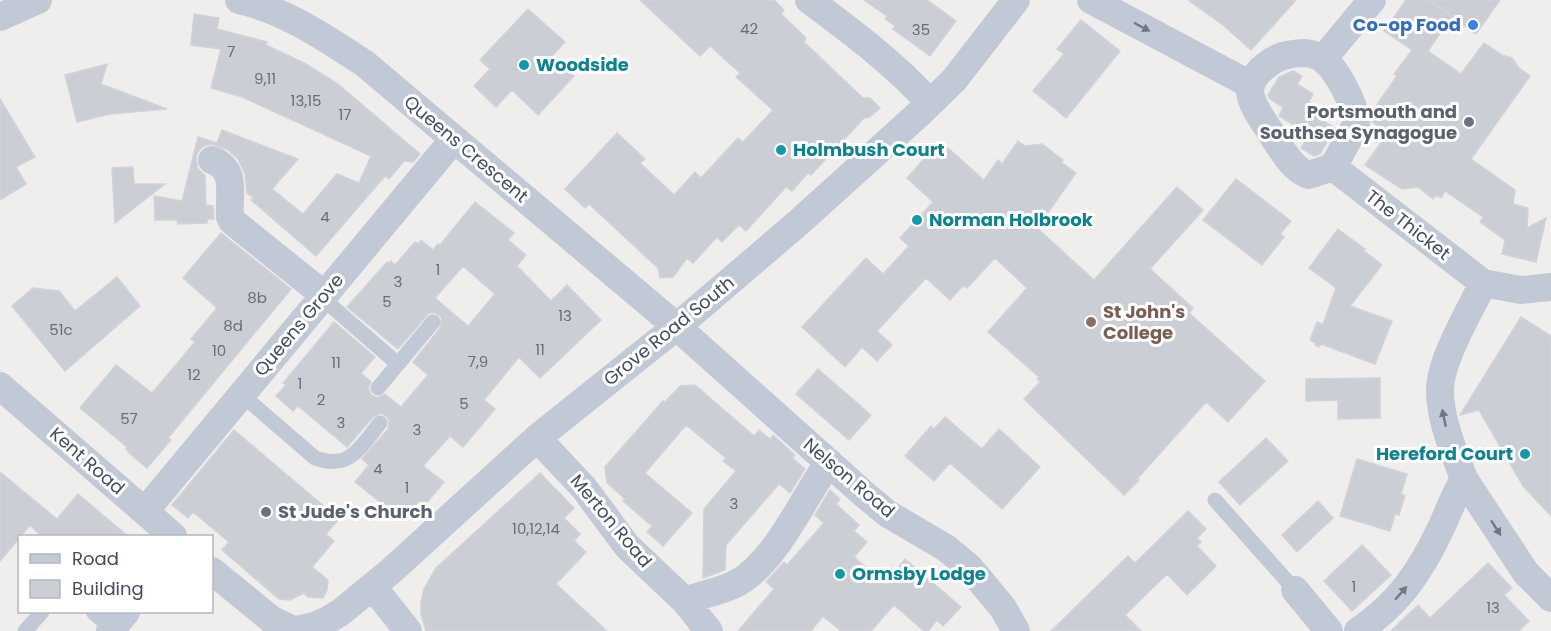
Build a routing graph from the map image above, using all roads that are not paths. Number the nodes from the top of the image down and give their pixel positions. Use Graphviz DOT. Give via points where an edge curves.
graph roads {
  1 [pos="38,0"];
  2 [pos="243,0"];
  3 [pos="809,0"];
  4 [pos="1016,0"];
  5 [pos="1090,0"];
  6 [pos="1372,0"];
  7 [pos="0,17"];
  8 [pos="1323,59"];
  9 [pos="1251,85"];
  10 [pos="930,103"];
  11 [pos="454,139"];
  12 [pos="212,160"];
  13 [pos="1333,167"];
  14 [pos="1483,283"];
  15 [pos="1551,286"];
  16 [pos="323,297"];
  17 [pos="433,322"];
  18 [pos="676,326"];
  19 [pos="398,364"];
  20 [pos="0,386"];
  21 [pos="378,388"];
  22 [pos="242,395"];
  23 [pos="380,423"];
  24 [pos="537,438"];
  25 [pos="829,462"];
  26 [pos="1464,479"];
  27 [pos="1215,500"];
  28 [pos="145,511"];
  29 [pos="171,535"];
  30 [pos="213,572"];
  31 [pos="373,587"];
  32 [pos="1295,590"];
  33 [pos="1551,598"];
  34 [pos="685,601"];
  35 [pos="41,613"];
  36 [pos="293,630"];
  37 [pos="25,631"];
  38 [pos="408,631"];
  39 [pos="709,631"];
  40 [pos="1016,631"];
  41 [pos="1329,631"];
  42 [pos="1358,631"];
  1 -- 7 [label="street"];
  2 -- 11 [label="street, Queens Crescent" via="308,28 355,57"];
  3 -- 10 [label="street" via="902,72"];
  4 -- 10 [label="street, Grove Road South" via="954,80"];
  5 -- 9 [label="street, one-way"];
  6 -- 8 [label="street"];
  8 -- 9 [label="street" via="1306,53 1280,57 1258,73"];
  8 -- 13 [label="street" via="1338,78 1356,119"];
  9 -- 13 [label="street" via="1249,91 1258,112 1295,167 1309,175"];
  10 -- 18 [label="street, Grove Road South" via="798,223"];
  11 -- 16 [label="street, Queens Grove"];
  11 -- 18 [label="street, Queens Crescent"];
  12 -- 16 [label="street" via="225,167 231,182 232,221"];
  13 -- 14 [label="street, The Thicket"];
  14 -- 15 [label="street" via="1521,290"];
  26 -- 14 [label="street, one-way" via="1443,419 1440,388 1448,357"];
  16 -- 19 [label="lane"];
  16 -- 22 [label="street, Queens Grove"];
  17 -- 19 [label="lane"];
  18 -- 24 [label="street, Grove Road South"];
  18 -- 25 [label="street, Nelson Road"];
  19 -- 21 [label="lane"];
  20 -- 28 [label="street, Kent Road"];
  22 -- 23 [label="lane" via="315,458 328,463 341,462 353,455"];
  22 -- 28 [label="street, Queens Grove"];
  24 -- 31 [label="street, Grove Road South"];
  24 -- 34 [label="street, Merton Road" via="584,488 627,546"];
  25 -- 34 [label="street" via="759,566 737,583"];
  25 -- 40 [label="street, Nelson Road" via="888,514 946,548 969,567 1003,608"];
  26 -- 33 [label="street, one-way" via="1526,573"];
  42 -- 26 [label="street, one-way" via="1398,597 1419,571"];
  27 -- 32 [label="lane"];
  28 -- 29 [label="street, Kent Road"];
  30 -- 36 [label="street" via="272,620"];
  31 -- 36 [label="street, Grove Road South" via="326,621"];
  31 -- 38 [label="street"];
  32 -- 41 [label="street"];
  34 -- 39 [label="street, Merton Road"];
  35 -- 37 [label="lane"];
}
